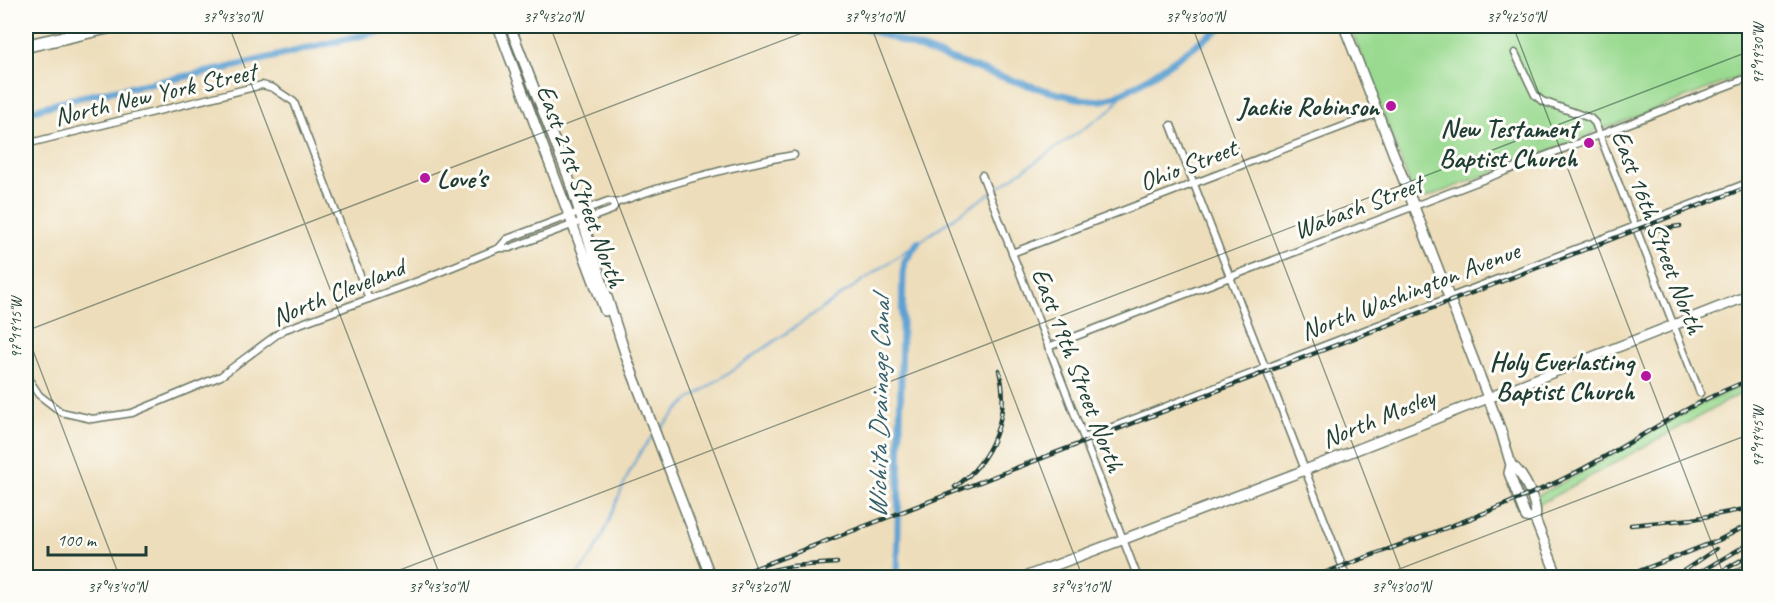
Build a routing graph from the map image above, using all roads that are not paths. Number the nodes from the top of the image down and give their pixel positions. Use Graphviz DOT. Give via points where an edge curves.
graph roads {
  1 [pos="114,26"];
  2 [pos="498,26"];
  3 [pos="510,26"];
  4 [pos="1344,26"];
  5 [pos="26,46"];
  6 [pos="1515,53"];
  7 [pos="1749,77"];
  8 [pos="1378,113"];
  9 [pos="1171,125"];
  10 [pos="1600,135"];
  11 [pos="26,144"];
  12 [pos="794,155"];
  13 [pos="982,176"];
  14 [pos="1749,182"];
  15 [pos="1195,184"];
  16 [pos="616,203"];
  17 [pos="1413,207"];
  18 [pos="580,211"];
  19 [pos="570,215"];
  20 [pos="578,223"];
  21 [pos="1635,225"];
  22 [pos="499,248"];
  23 [pos="1012,253"];
  24 [pos="1231,277"];
  25 [pos="1749,295"];
  26 [pos="1449,298"];
  27 [pos="369,299"];
  28 [pos="1674,324"];
  29 [pos="1048,347"];
  30 [pos="1266,367"];
  31 [pos="26,375"];
  32 [pos="1700,393"];
  33 [pos="1487,397"];
  34 [pos="1084,438"];
  35 [pos="1305,470"];
  36 [pos="1123,539"];
  37 [pos="1749,566"];
  38 [pos="711,578"];
  39 [pos="1022,578"];
  40 [pos="1138,578"];
  41 [pos="1347,578"];
  42 [pos="1557,578"];
  43 [pos="1728,578"];
  1 -- 5 [label="highway"];
  2 -- 19 [label="street, East 21st Street North"];
  3 -- 18 [label="street, East 21st Street North"];
  4 -- 8 [label="street"];
  6 -- 10 [label="street, East 16th Street North" via="1536,95 1590,118"];
  7 -- 10 [label="street, Wabash Street"];
  8 -- 15 [label="street, Ohio Street"];
  8 -- 17 [label="street"];
  9 -- 15 [label="street"];
  10 -- 17 [label="street, Wabash Street"];
  10 -- 21 [label="street, East 16th Street North"];
  11 -- 27 [label="street, North New York Street" via="262,85 273,88 294,102"];
  12 -- 16 [label="street, North Cleveland" via="728,166"];
  13 -- 23 [label="street, East 19th Street North"];
  14 -- 21 [label="street, North Washington Avenue"];
  15 -- 23 [label="street, Ohio Street"];
  15 -- 24 [label="street"];
  16 -- 18 [label="street, North Cleveland" via="608,201"];
  16 -- 20 [label="street, North Cleveland" via="612,210"];
  17 -- 24 [label="street, Wabash Street"];
  17 -- 26 [label="street"];
  18 -- 19 [label="street, North Cleveland"];
  18 -- 20 [label="street, East 21st Street North"];
  19 -- 20 [label="street, East 21st Street North"];
  19 -- 22 [label="street, North Cleveland" via="507,239"];
  20 -- 22 [label="street, North Cleveland" via="510,248"];
  20 -- 38 [label="street, East 21st Street North"];
  21 -- 26 [label="street, North Washington Avenue"];
  21 -- 28 [label="street, East 16th Street North"];
  22 -- 27 [label="street, North Cleveland"];
  23 -- 29 [label="street, East 19th Street North"];
  24 -- 29 [label="street, Wabash Street"];
  24 -- 30 [label="street"];
  25 -- 28 [label="street, North Mosley"];
  26 -- 30 [label="street, North Washington Avenue"];
  26 -- 33 [label="street"];
  27 -- 31 [label="street, North Cleveland" via="283,330 221,376 136,411 92,419 61,412 39,395"];
  28 -- 32 [label="street, East 16th Street North"];
  28 -- 33 [label="street, North Mosley"];
  29 -- 34 [label="street, East 19th Street North"];
  30 -- 34 [label="street, North Washington Avenue"];
  30 -- 35 [label="street"];
  33 -- 35 [label="street, North Mosley"];
  33 -- 42 [label="street" via="1511,465 1518,470 1537,513 1535,519"];
  34 -- 36 [label="street, East 19th Street North"];
  35 -- 36 [label="street, North Mosley"];
  35 -- 41 [label="street"];
  36 -- 39 [label="street, North Mosley"];
  36 -- 40 [label="street, East 19th Street North"];
  37 -- 43 [label="street"];
}
